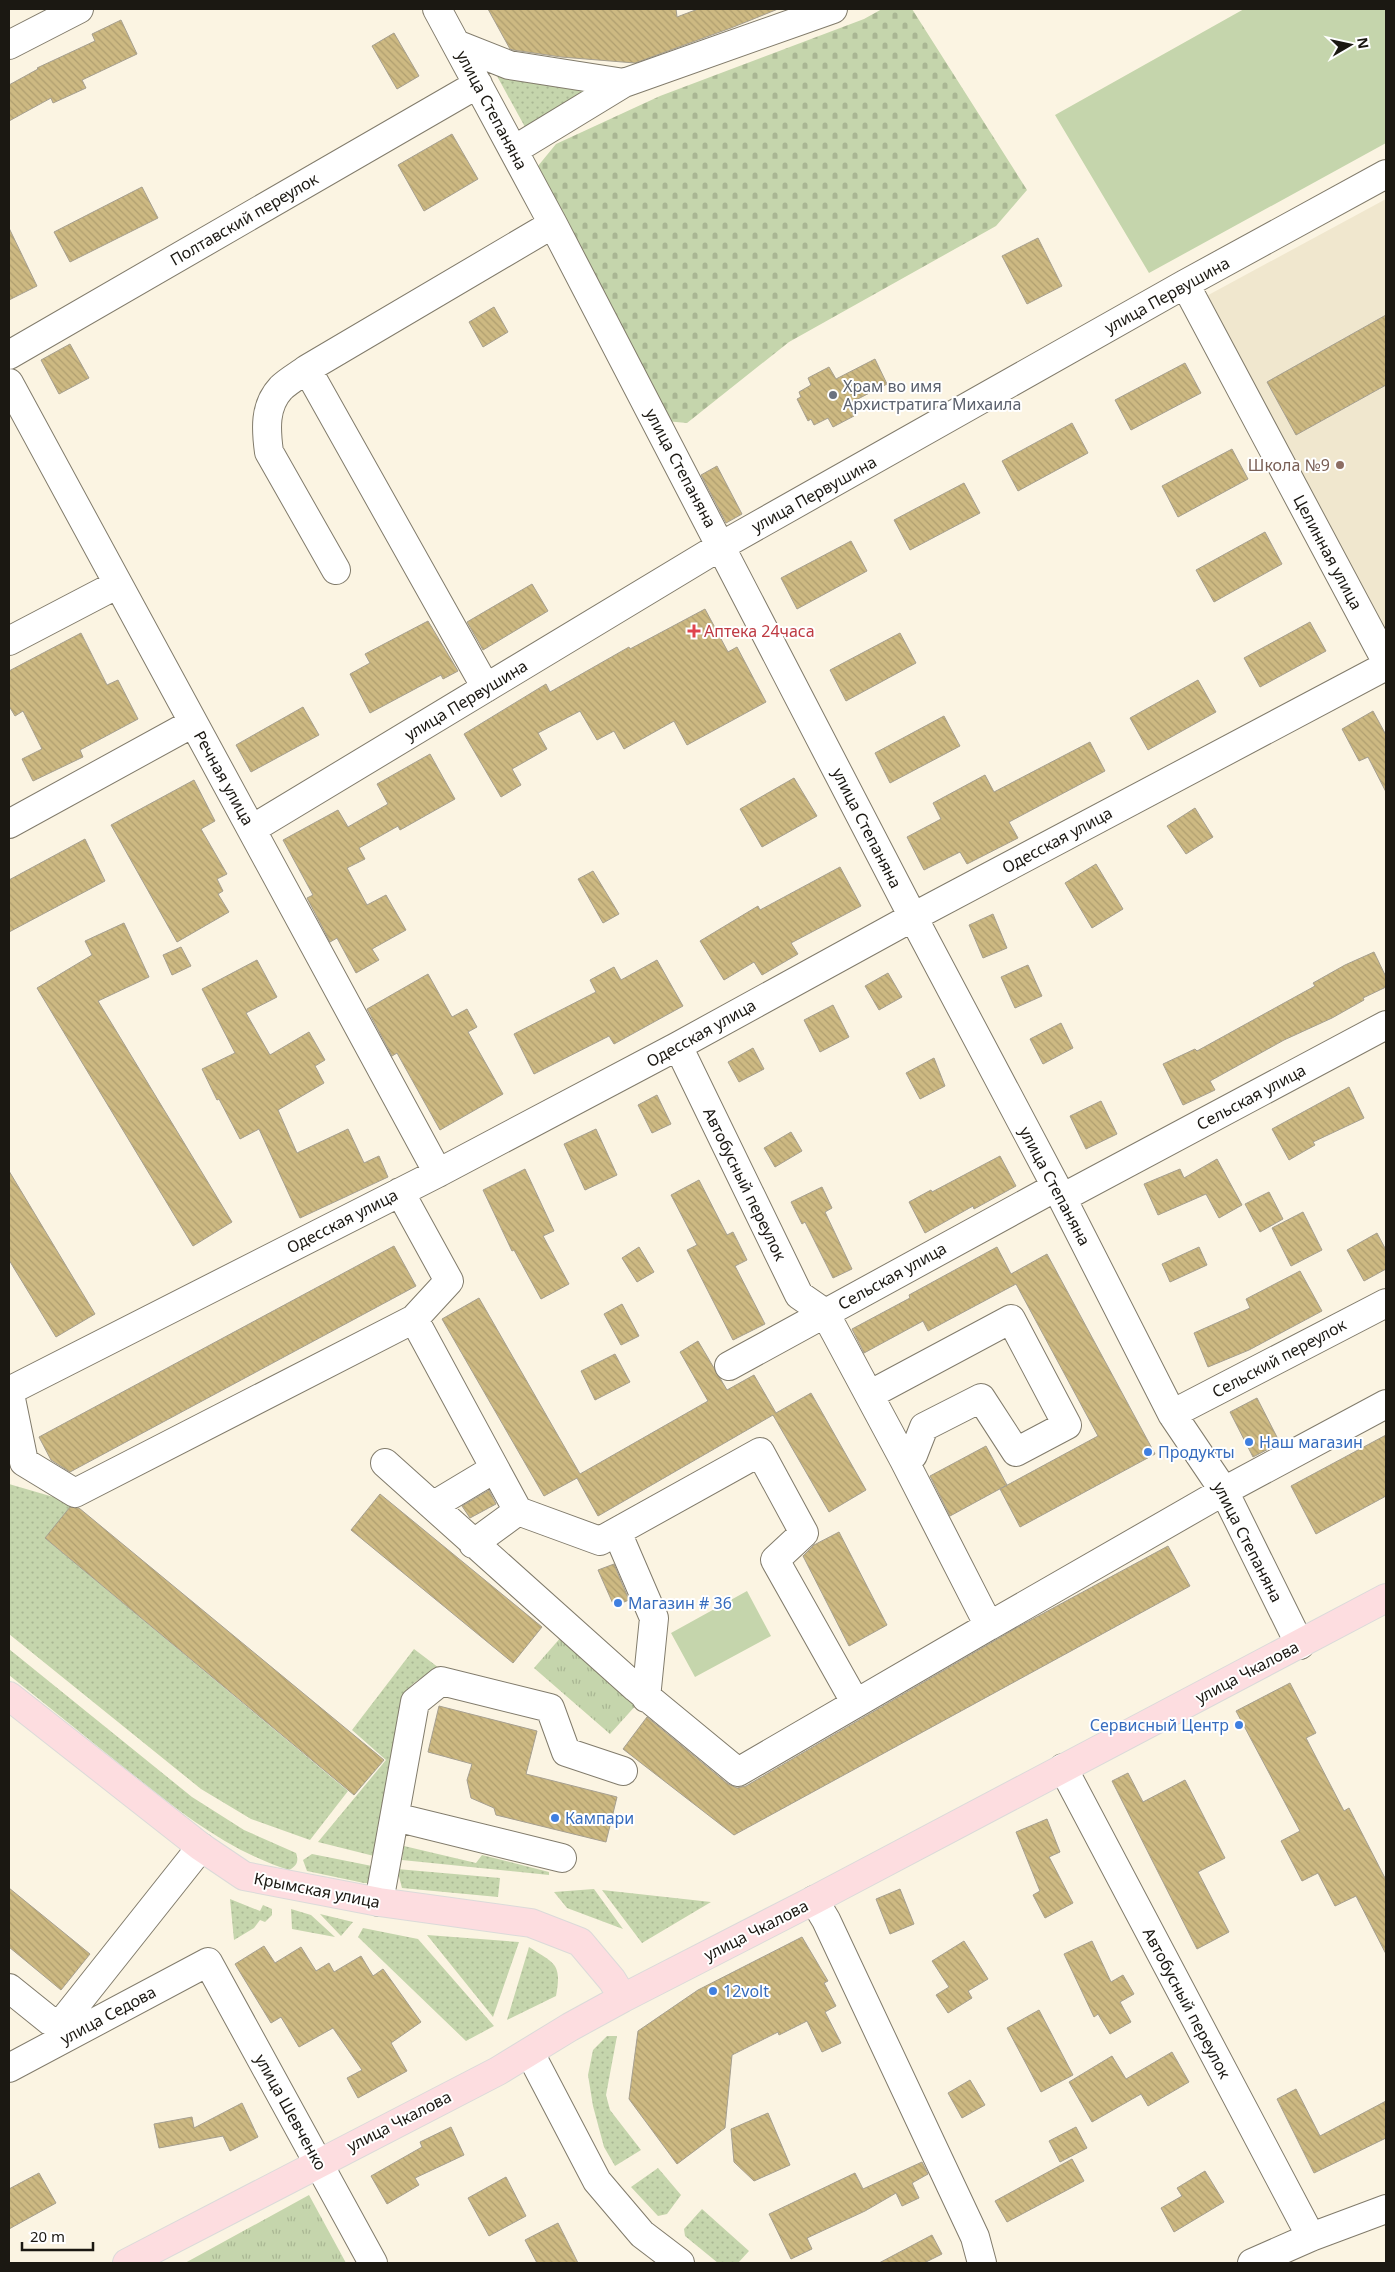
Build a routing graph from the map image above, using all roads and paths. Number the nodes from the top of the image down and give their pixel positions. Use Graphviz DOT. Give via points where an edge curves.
graph roads {
  1 [pos="79,9"];
  2 [pos="437,9"];
  3 [pos="833,9"];
  4 [pos="456,44"];
  5 [pos="9,45"];
  6 [pos="478,84"];
  7 [pos="624,84"];
  8 [pos="514,150"];
  9 [pos="1386,174"];
  10 [pos="553,224"];
  11 [pos="1186,284"];
  12 [pos="9,355"];
  13 [pos="307,369"];
  14 [pos="9,383"];
  15 [pos="721,546"];
  16 [pos="336,570"];
  17 [pos="118,584"];
  18 [pos="9,641"];
  19 [pos="1386,662"];
  20 [pos="1386,666"];
  21 [pos="486,688"];
  22 [pos="193,722"];
  23 [pos="9,824"];
  24 [pos="252,829"];
  25 [pos="913,916"];
  26 [pos="1386,1025"];
  27 [pos="678,1046"];
  28 [pos="438,1173"];
  29 [pos="400,1192"];
  30 [pos="1059,1192"];
  31 [pos="1386,1302"];
  32 [pos="825,1313"];
  33 [pos="414,1319"];
  34 [pos="729,1366"];
  35 [pos="10,1390"];
  36 [pos="869,1395"];
  37 [pos="1386,1404"];
  38 [pos="1172,1414"];
  39 [pos="904,1460"];
  40 [pos="385,1462"];
  41 [pos="16,1468"];
  42 [pos="494,1469"];
  43 [pos="1224,1491"];
  44 [pos="434,1505"];
  45 [pos="518,1511"];
  46 [pos="617,1532"];
  47 [pos="473,1544"];
  48 [pos="1386,1598"];
  49 [pos="989,1626"];
  50 [pos="1300,1645"];
  51 [pos="9,1696"];
  52 [pos="646,1698"];
  53 [pos="855,1702"];
  54 [pos="1064,1768"];
  55 [pos="623,1771"];
  56 [pos="395,1818"];
  57 [pos="201,1847"];
  58 [pos="562,1858"];
  59 [pos="814,1900"];
  60 [pos="379,1902"];
  61 [pos="208,1962"];
  62 [pos="9,1988"];
  63 [pos="623,1998"];
  64 [pos="530,2053"];
  65 [pos="9,2068"];
  66 [pos="319,2162"];
  67 [pos="1386,2209"];
  68 [pos="1311,2237"];
  69 [pos="127,2263"];
  70 [pos="373,2263"];
  71 [pos="680,2263"];
  72 [pos="982,2263"];
  73 [pos="1252,2263"];
  1 -- 5 [label="street"];
  2 -- 4 [label="street, улица Степаняна"];
  3 -- 7 [label="street"];
  4 -- 6 [label="street, улица Степаняна"];
  4 -- 7 [label="street" via="509,65"];
  6 -- 8 [label="street, улица Степаняна"];
  6 -- 12 [label="street, Полтавский переулок"];
  7 -- 8 [label="street"];
  8 -- 10 [label="street, улица Степаняна"];
  9 -- 11 [label="street, улица Первушина"];
  10 -- 13 [label="street"];
  10 -- 15 [label="street, улица Степаняна"];
  11 -- 15 [label="street, улица Первушина"];
  11 -- 19 [label="street, Целинная улица"];
  13 -- 16 [label="street" via="281,388 268,409 269,452"];
  13 -- 21 [label="street"];
  14 -- 17 [label="street, Речная улица"];
  15 -- 21 [label="street, улица Первушина"];
  15 -- 25 [label="street, улица Степаняна"];
  17 -- 18 [label="street"];
  17 -- 22 [label="street, Речная улица"];
  20 -- 25 [label="street, Одесская улица"];
  21 -- 24 [label="street, улица Первушина"];
  22 -- 23 [label="street"];
  22 -- 24 [label="street, Речная улица"];
  24 -- 28 [label="street, Речная улица"];
  25 -- 27 [label="street, Одесская улица"];
  25 -- 30 [label="street, улица Степаняна"];
  26 -- 30 [label="street, Сельская улица"];
  27 -- 28 [label="street, Одесская улица"];
  27 -- 32 [label="street, Автобусный переулок" via="799,1295"];
  28 -- 29 [label="street, Одесская улица"];
  29 -- 33 [label="street" via="449,1281"];
  29 -- 35 [label="street, Одесская улица"];
  30 -- 32 [label="street, Сельская улица"];
  30 -- 38 [label="street, улица Степаняна"];
  31 -- 38 [label="street, Сельский переулок"];
  32 -- 34 [label="street, Сельская улица"];
  32 -- 36 [label="street"];
  33 -- 41 [label="street" via="75,1493"];
  33 -- 42 [label="street"];
  35 -- 41 [label="street"];
  36 -- 39 [label="street"];
  36 -- 39 [label="street" via="1011,1319 1067,1425 1016,1452 981,1398 924,1427 913,1455"];
  37 -- 43 [label="street"];
  38 -- 43 [label="street, улица Степаняна"];
  39 -- 49 [label="street"];
  40 -- 44 [label="street"];
  42 -- 44 [label="street"];
  42 -- 45 [label="street"];
  43 -- 49 [label="street"];
  43 -- 50 [label="street, улица Степаняна"];
  44 -- 47 [label="street"];
  45 -- 46 [label="street" via="600,1541"];
  45 -- 47 [label="street"];
  46 -- 52 [label="street" via="654,1618"];
  46 -- 53 [label="street" via="760,1452 804,1533 775,1560"];
  47 -- 52 [label="street"];
  48 -- 50 [label="main road, улица Чкалова"];
  49 -- 53 [label="street"];
  50 -- 54 [label="main road, улица Чкалова"];
  51 -- 57 [label="main road, Крымская улица"];
  52 -- 53 [label="street" via="738,1772"];
  54 -- 59 [label="main road, улица Чкалова"];
  54 -- 68 [label="street, Автобусный переулок"];
  55 -- 56 [label="street" via="566,1752 550,1708 441,1681 415,1702"];
  56 -- 58 [label="street"];
  56 -- 60 [label="street"];
  57 -- 60 [label="main road, Крымская улица" via="244,1876"];
  57 -- 62 [label="street" via="64,2021 50,2021"];
  59 -- 63 [label="main road, улица Чкалова"];
  59 -- 72 [label="street" via="975,2237"];
  60 -- 63 [label="main road, Крымская улица" via="531,1923 561,1934 580,1942"];
  61 -- 65 [label="street, улица Седова"];
  61 -- 66 [label="street, улица Шевченко"];
  63 -- 64 [label="main road, улица Чкалова"];
  64 -- 66 [label="main road, улица Чкалова"];
  64 -- 71 [label="street" via="597,2181 642,2234"];
  66 -- 69 [label="main road, улица Чкалова"];
  66 -- 70 [label="street, улица Шевченко"];
  67 -- 68 [label="street"];
  68 -- 73 [label="street"];
}
